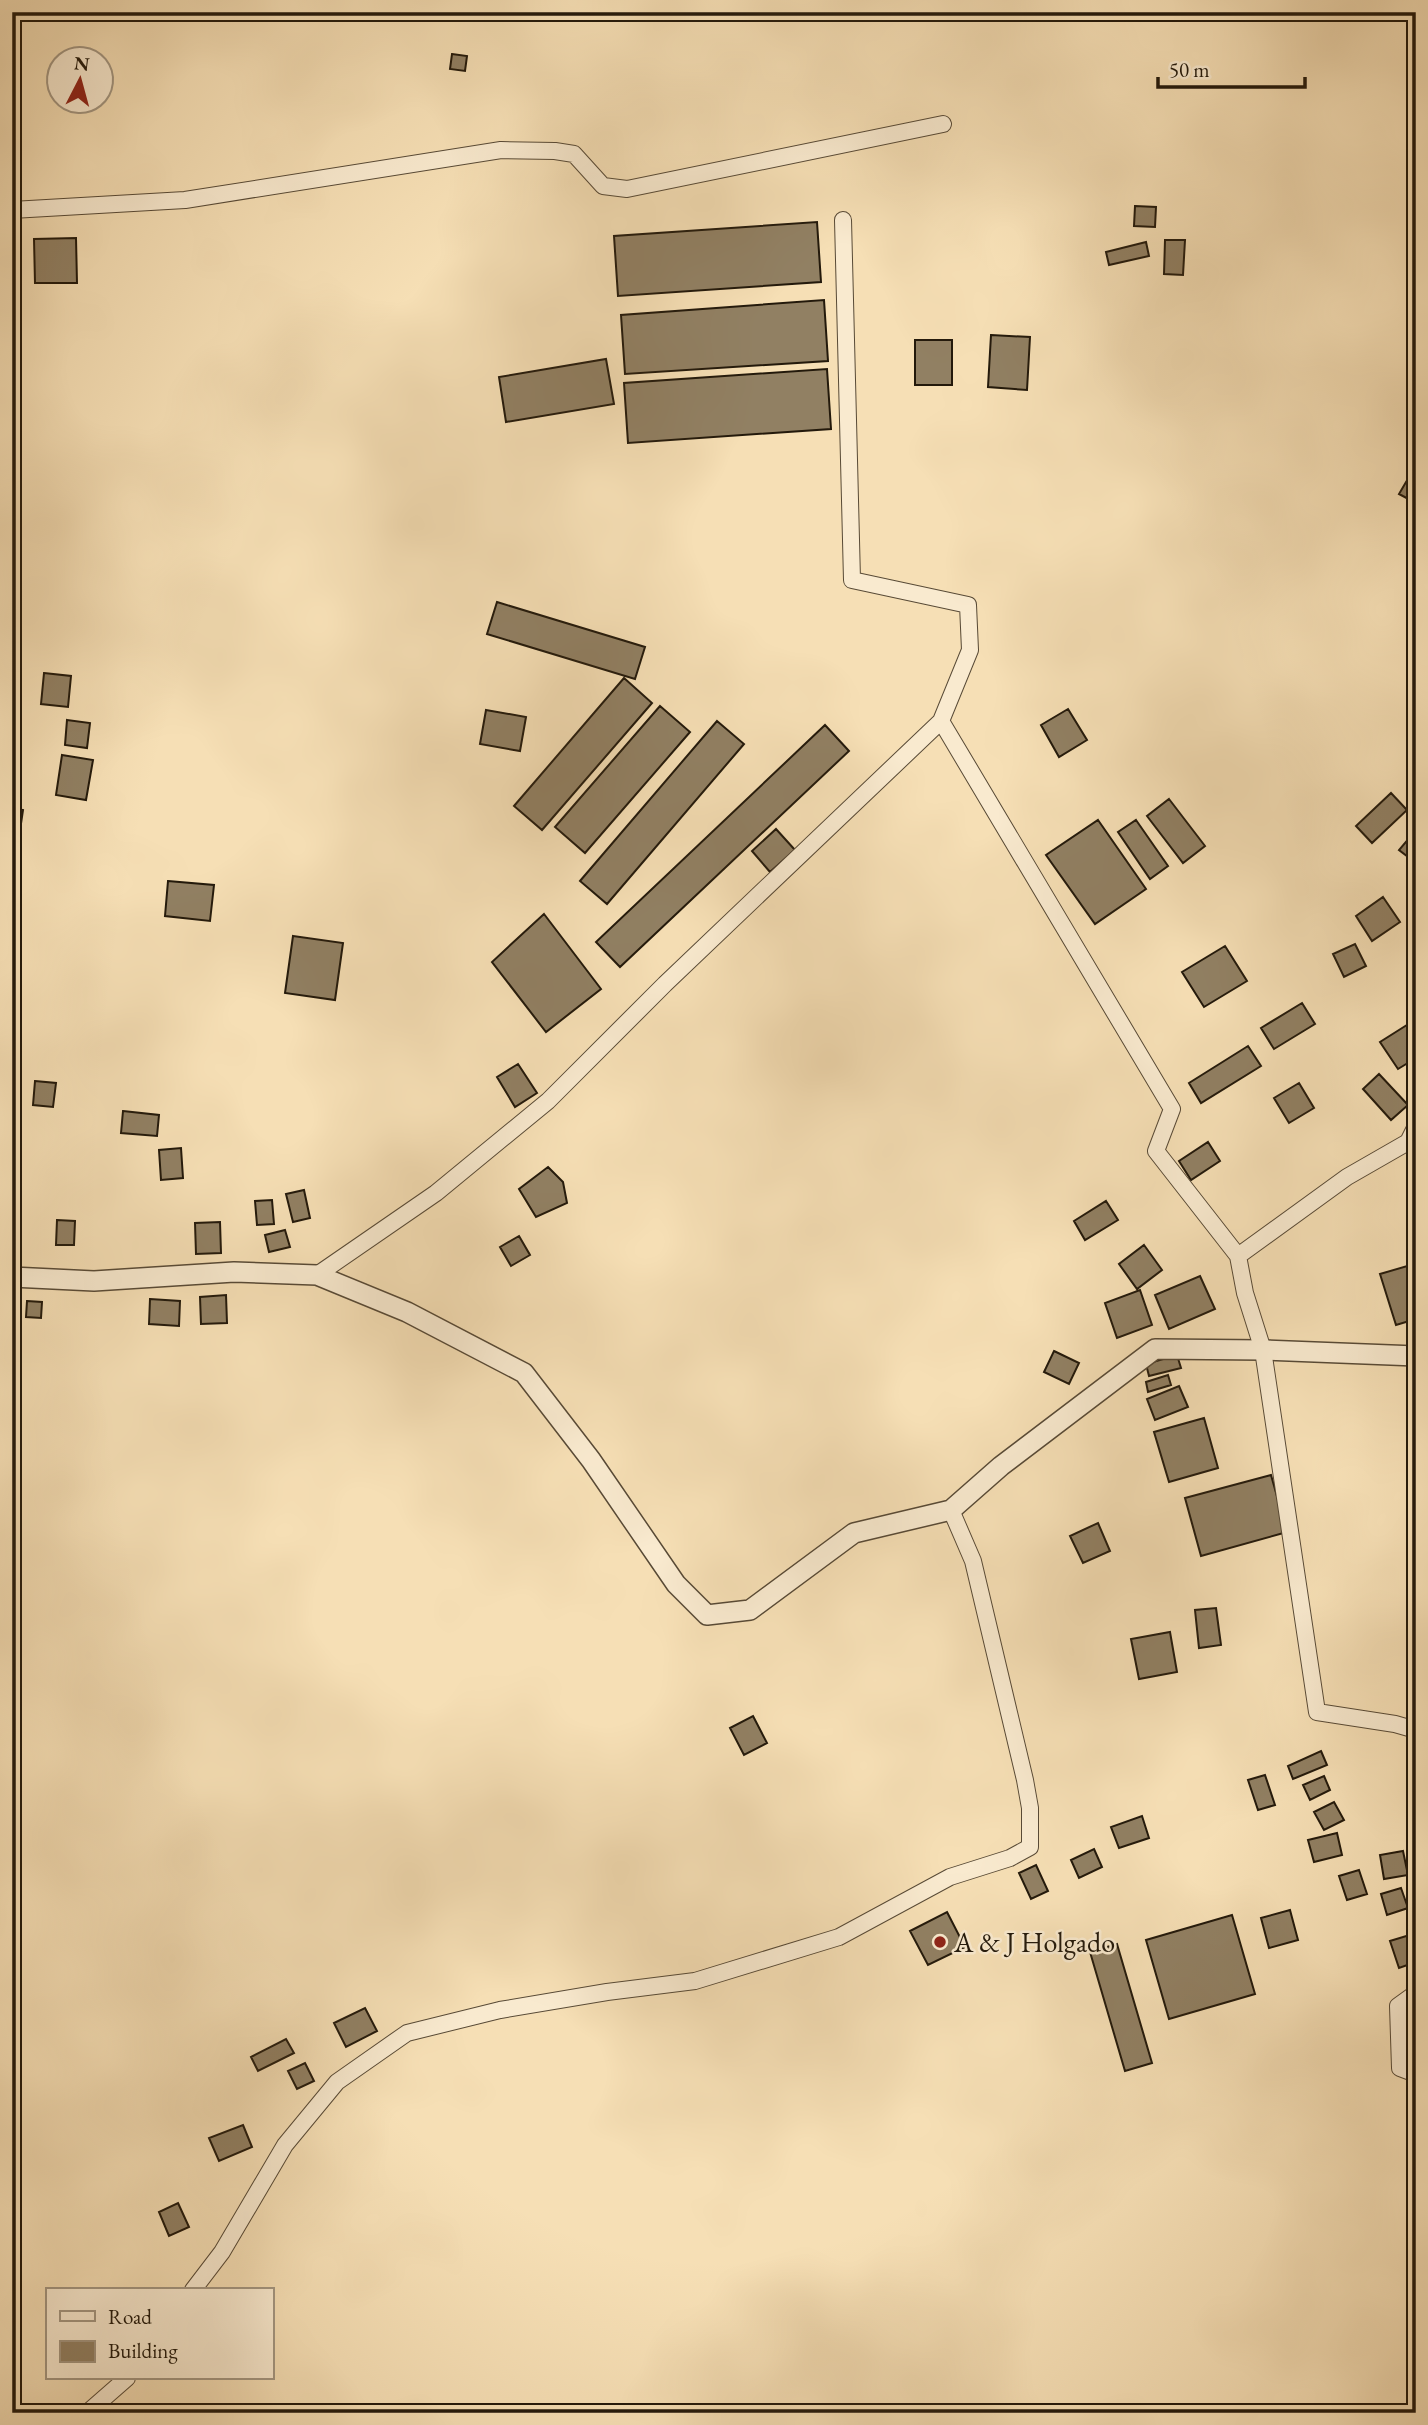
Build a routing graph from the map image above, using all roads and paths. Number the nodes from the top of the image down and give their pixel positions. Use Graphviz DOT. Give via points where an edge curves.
graph roads {
  1 [pos="943,124"];
  2 [pos="12,210"];
  3 [pos="843,219"];
  4 [pos="941,721"];
  5 [pos="1416,1126"];
  6 [pos="1238,1256"];
  7 [pos="317,1275"];
  8 [pos="12,1277"];
  9 [pos="1262,1350"];
  10 [pos="1416,1356"];
  11 [pos="951,1510"];
  12 [pos="1416,1730"];
  13 [pos="1416,1993"];
  14 [pos="1416,2074"];
  15 [pos="195,2288"];
  16 [pos="125,2380"];
  17 [pos="87,2413"];
  1 -- 2 [label="street" via="626,189 603,186 574,154 500,150 185,200"];
  3 -- 4 [label="street" via="852,580 968,605 970,650"];
  4 -- 6 [label="street" via="1172,1108 1156,1150"];
  4 -- 7 [label="street" via="548,1101 436,1193"];
  5 -- 6 [label="street" via="1408,1142 1347,1177"];
  6 -- 9 [label="street"];
  7 -- 8 [label="street" via="234,1272 94,1281"];
  7 -- 11 [label="street" via="407,1312 524,1373 676,1584 706,1615 750,1610 854,1533"];
  9 -- 10 [label="street"];
  9 -- 11 [label="street" via="1155,1349 1001,1466"];
  9 -- 12 [label="street" via="1317,1712"];
  11 -- 15 [label="street" via="973,1561 1025,1780 1030,1847 950,1877 839,1937 695,1981 500,2010 407,2033 337,2082 285,2145 222,2252"];
  13 -- 14 [label="street" via="1398,2006 1401,2067"];
  16 -- 17 [label="street"];
}
